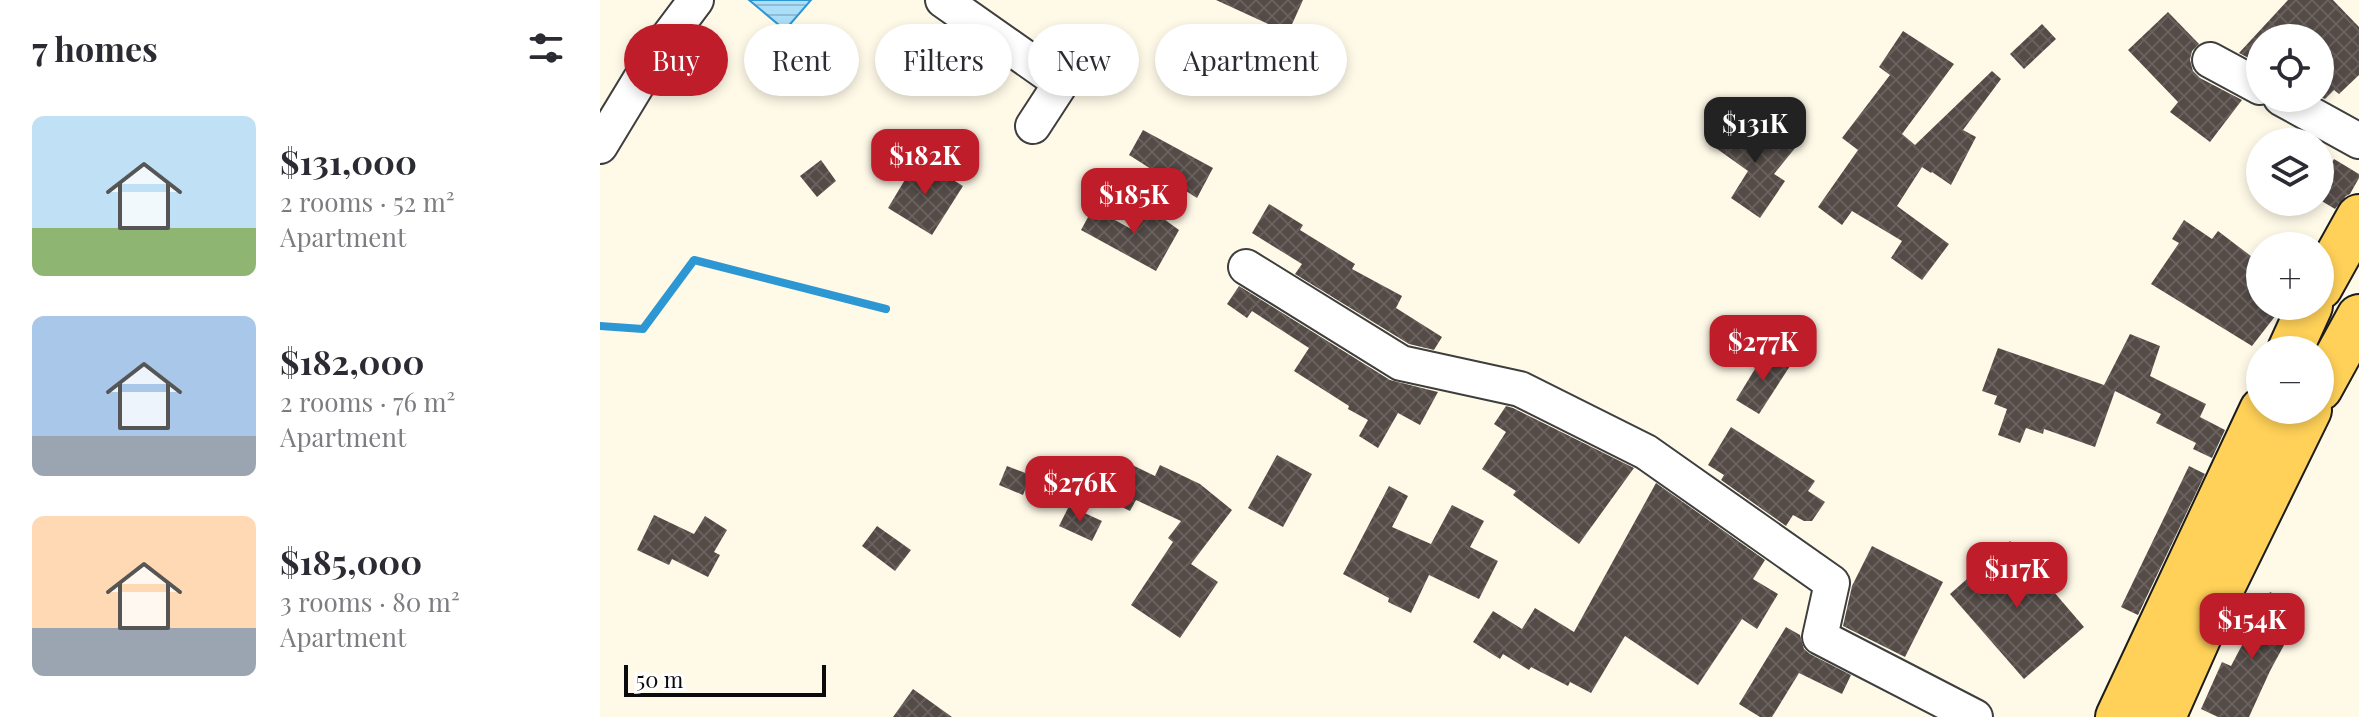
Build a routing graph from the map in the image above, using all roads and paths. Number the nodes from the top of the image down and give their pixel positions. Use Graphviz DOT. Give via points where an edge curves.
graph roads {
  1 [pos="696,0"];
  2 [pos="943,0"];
  3 [pos="2210,60"];
  4 [pos="2246,79"];
  5 [pos="2306,112"];
  6 [pos="1033,126"];
  7 [pos="2359,141"];
  8 [pos="600,146"];
  9 [pos="2359,217"];
  10 [pos="2334,262"];
  11 [pos="1246,267"];
  12 [pos="2359,317"];
  13 [pos="2334,363"];
  14 [pos="2255,424"];
  15 [pos="2302,424"];
  16 [pos="1975,717"];
  17 [pos="2118,717"];
  18 [pos="2163,717"];
  1 -- 8 [label="street" via="657,52"];
  2 -- 6 [label="street" via="1061,83"];
  3 -- 4 [label="street"];
  5 -- 7 [label="street"];
  9 -- 10 [label="main road"];
  11 -- 16 [label="street" via="1401,363 1520,389 1646,452 1832,583 1820,637"];
  12 -- 13 [label="main road"];
  14 -- 17 [label="main road"];
  15 -- 18 [label="main road"];
}
